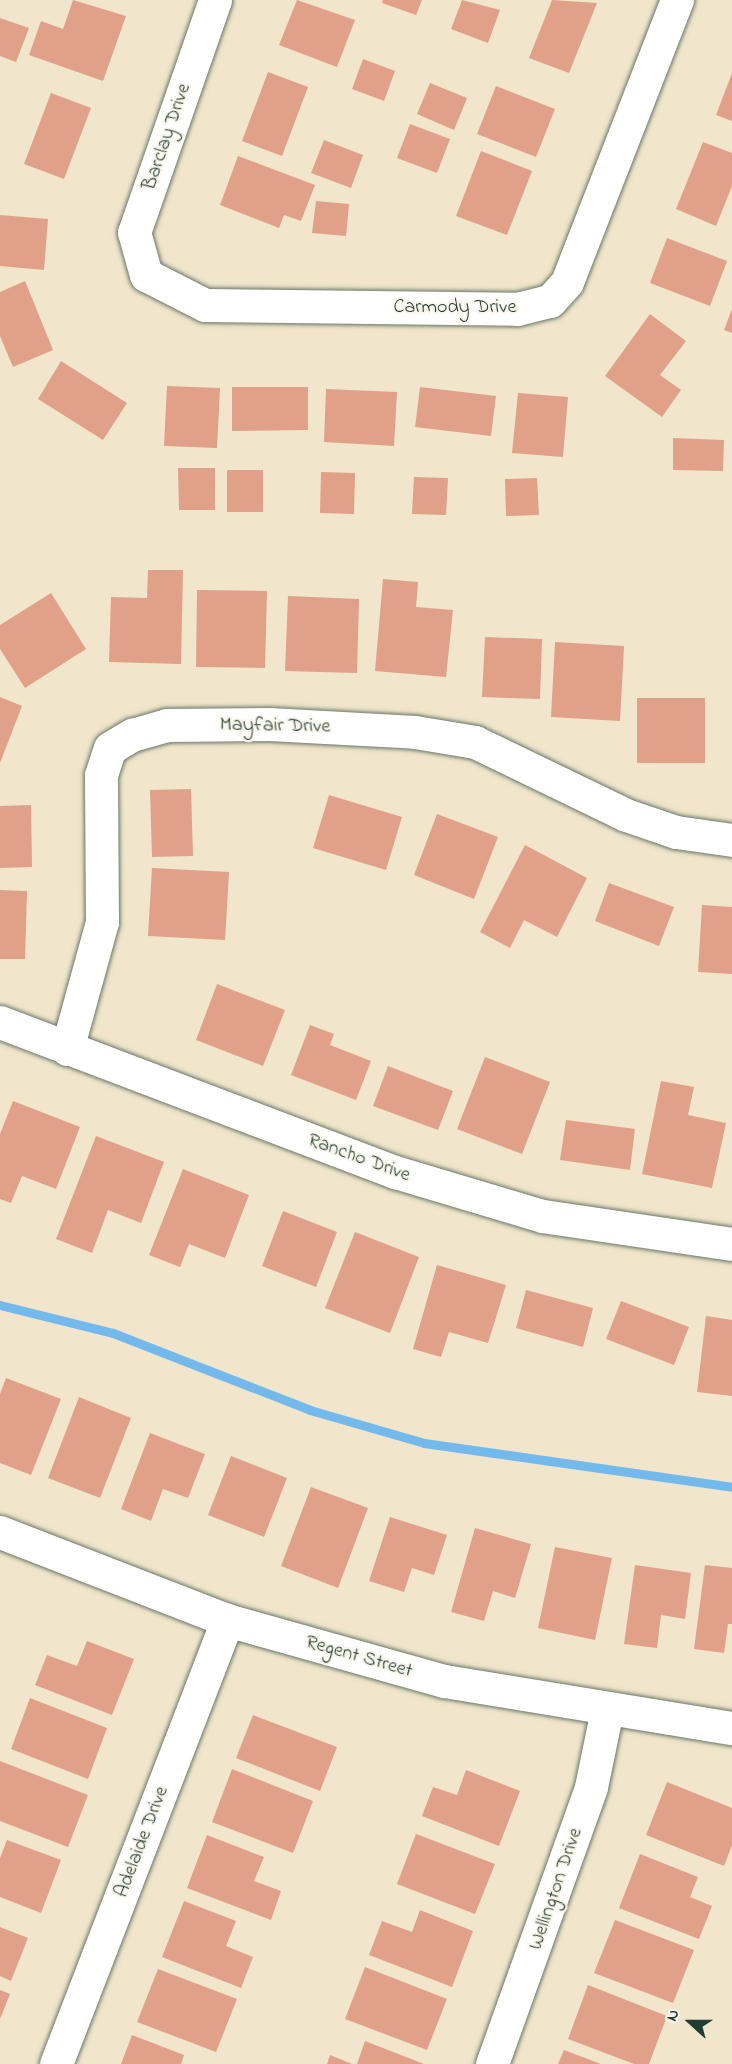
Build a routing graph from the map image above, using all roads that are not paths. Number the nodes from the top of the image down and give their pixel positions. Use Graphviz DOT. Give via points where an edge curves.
graph roads {
  1 [pos="215,0"];
  2 [pos="677,0"];
  3 [pos="146,275"];
  4 [pos="732,840"];
  5 [pos="0,1022"];
  6 [pos="67,1049"];
  7 [pos="732,1244"];
  8 [pos="0,1532"];
  9 [pos="227,1620"];
  10 [pos="607,1710"];
  11 [pos="732,1728"];
  12 [pos="56,2064"];
  13 [pos="492,2064"];
  1 -- 3 [label="street, Barclay Drive" via="134,232"];
  2 -- 3 [label="street, Carmody Drive" via="567,282 549,301 517,309 205,305"];
  4 -- 6 [label="street, Mayfair Drive" via="676,832 475,742 425,733 269,724 167,725 132,735 110,748 101,775 102,922"];
  5 -- 6 [label="street, Rancho Drive"];
  6 -- 7 [label="street, Rancho Drive" via="395,1172 532,1213 593,1226"];
  8 -- 9 [label="street, Regent Street"];
  9 -- 10 [label="street, Regent Street" via="444,1681"];
  9 -- 12 [label="street, Adelaide Drive"];
  10 -- 11 [label="street, Regent Street"];
  10 -- 13 [label="street, Wellington Drive" via="591,1786"];
}
